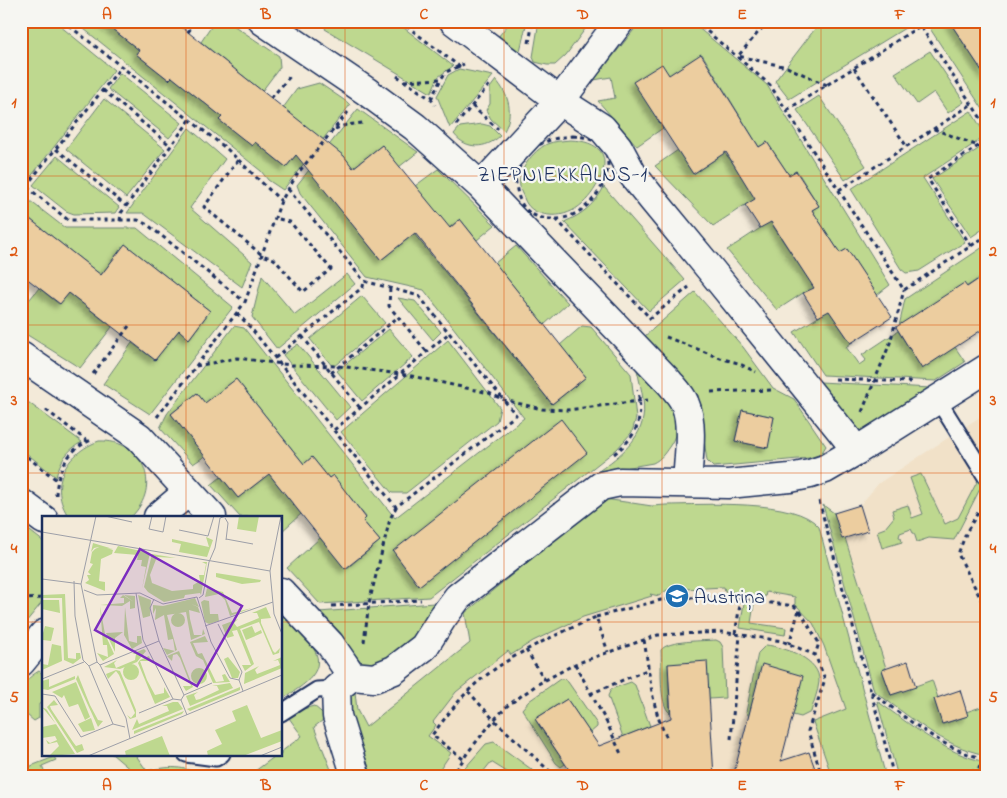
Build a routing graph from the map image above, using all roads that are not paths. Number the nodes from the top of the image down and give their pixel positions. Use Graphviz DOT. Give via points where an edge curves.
graph roads {
  1 [pos="263,21"];
  2 [pos="454,21"];
  3 [pos="620,21"];
  4 [pos="560,100"];
  5 [pos="481,186"];
  6 [pos="21,356"];
  7 [pos="986,369"];
  8 [pos="930,391"];
  9 [pos="851,444"];
  10 [pos="986,477"];
  11 [pos="687,483"];
  12 [pos="188,492"];
  13 [pos="21,503"];
  14 [pos="159,516"];
  15 [pos="211,516"];
  16 [pos="42,519"];
  17 [pos="282,593"];
  18 [pos="42,636"];
  19 [pos="21,662"];
  20 [pos="349,681"];
  21 [pos="282,712"];
  22 [pos="201,756"];
  23 [pos="219,756"];
  24 [pos="356,777"];
  1 -- 5 [label="street" via="410,122"];
  2 -- 4 [label="street"];
  3 -- 4 [label="street"];
  4 -- 5 [label="street"];
  4 -- 9 [label="street" via="602,128 618,147 633,175"];
  5 -- 11 [label="street" via="633,333 681,396 689,414"];
  6 -- 12 [label="street" via="139,437"];
  7 -- 8 [label="street"];
  8 -- 9 [label="street"];
  8 -- 10 [label="lane"];
  9 -- 11 [label="street" via="825,469 810,474 728,484"];
  11 -- 20 [label="street" via="620,482 601,486 458,598 424,647 394,670 374,678"];
  12 -- 14 [label="street"];
  12 -- 15 [label="street"];
  13 -- 16 [label="street"];
  17 -- 20 [label="street" via="330,644"];
  18 -- 19 [label="street"];
  20 -- 21 [label="lane" via="317,690"];
  20 -- 24 [label="street" via="337,716"];
  22 -- 23 [label="lane"];
}
